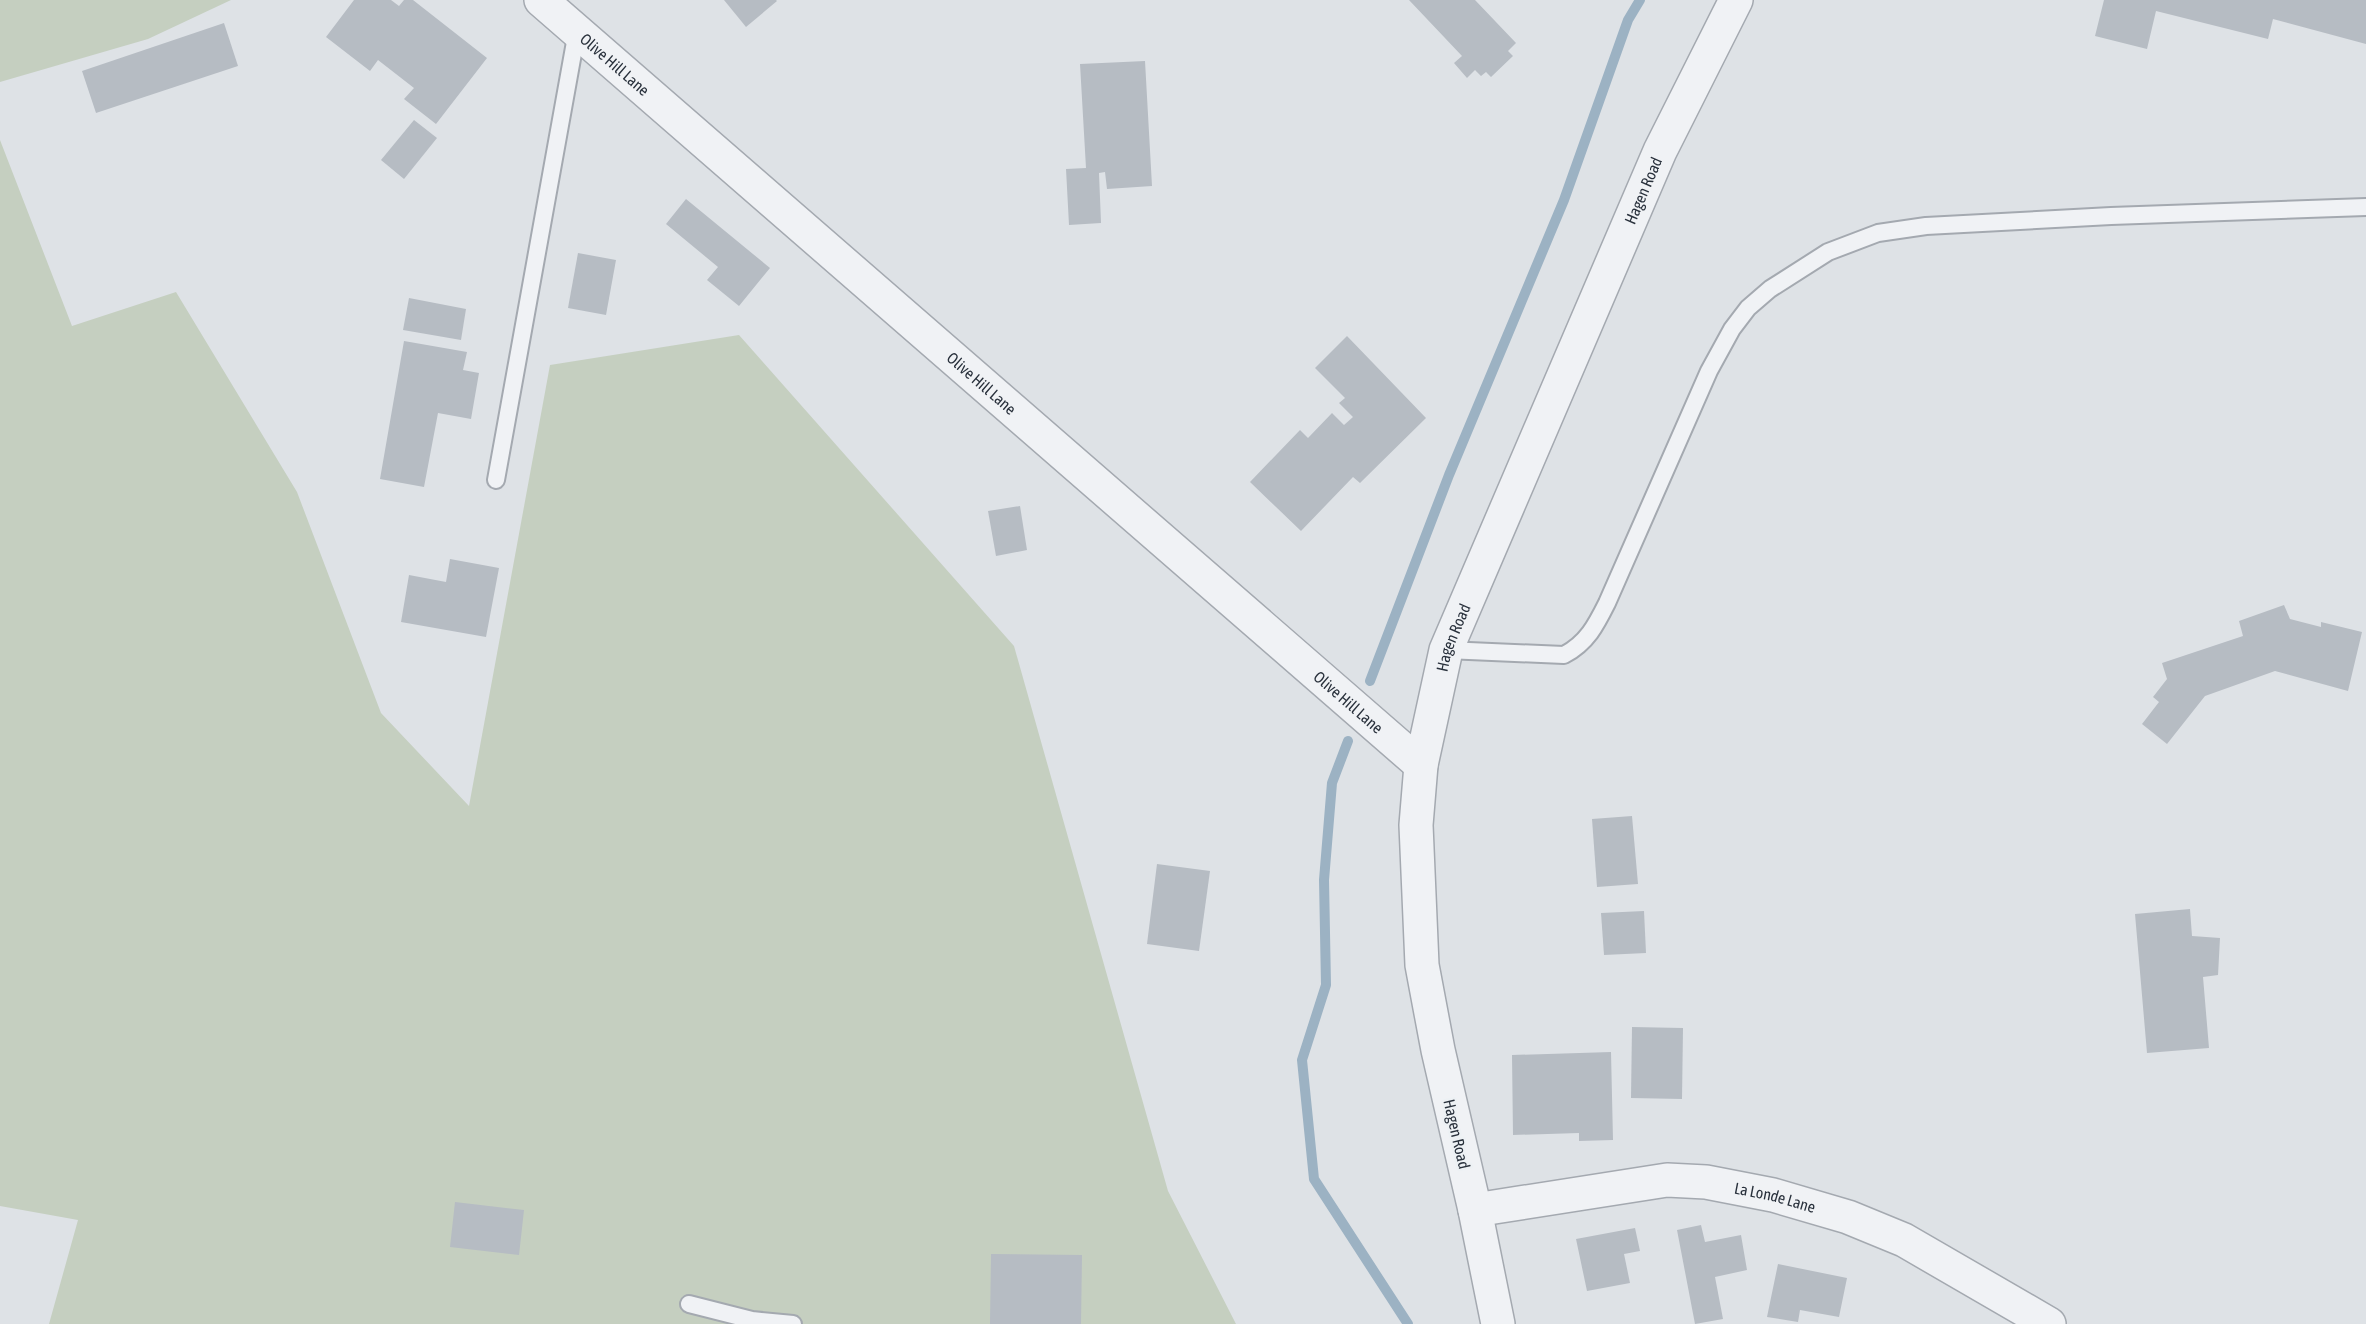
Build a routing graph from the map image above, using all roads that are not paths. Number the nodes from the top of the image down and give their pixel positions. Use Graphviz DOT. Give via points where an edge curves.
graph roads {
  1 [pos="541,0"];
  2 [pos="1736,0"];
  3 [pos="577,31"];
  4 [pos="2366,207"];
  5 [pos="496,480"];
  6 [pos="1446,650"];
  7 [pos="1421,765"];
  8 [pos="1475,1210"];
  9 [pos="689,1304"];
  10 [pos="793,1324"];
  11 [pos="1498,1324"];
  12 [pos="2049,1324"];
  1 -- 3 [label="street, Olive Hill Lane"];
  2 -- 6 [label="street, Hagen Road" via="1660,151"];
  3 -- 5 [label="lane"];
  3 -- 7 [label="street, Olive Hill Lane"];
  4 -- 6 [label="lane" via="1916,227 1878,233 1828,252 1770,289 1732,329 1709,371 1607,603 1592,632 1577,648 1564,654"];
  6 -- 7 [label="street, Hagen Road"];
  7 -- 8 [label="street, Hagen Road" via="1416,837 1422,965"];
  8 -- 11 [label="street, Hagen Road"];
  8 -- 12 [label="street, La Londe Lane" via="1667,1180 1748,1190 1848,1217 1904,1240"];
  9 -- 10 [label="lane" via="752,1320"];
}
